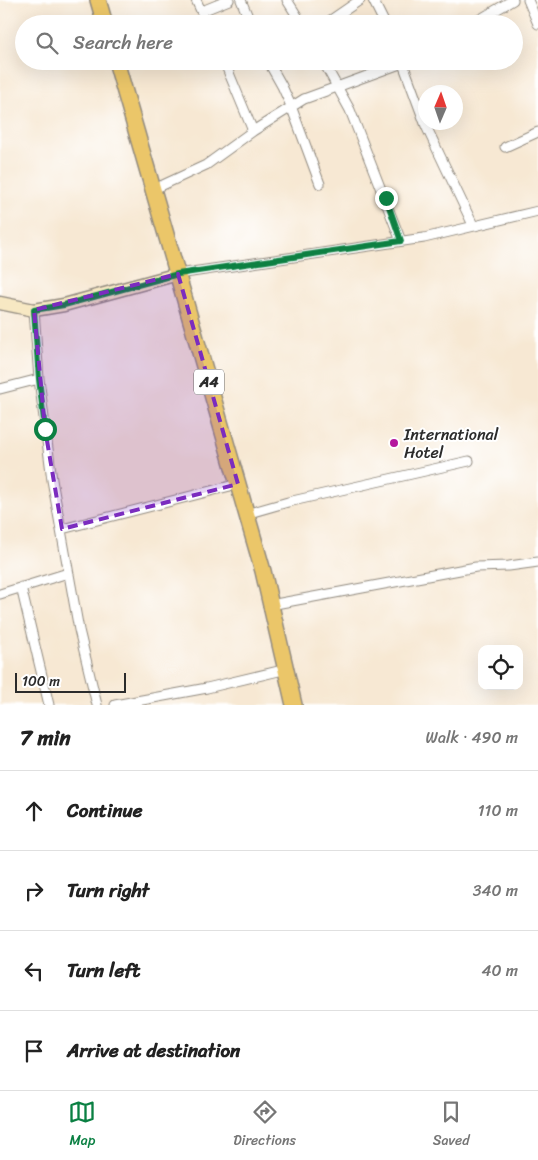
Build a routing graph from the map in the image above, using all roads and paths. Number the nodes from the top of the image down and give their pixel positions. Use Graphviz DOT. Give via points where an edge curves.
graph roads {
  1 [pos="98,0"];
  2 [pos="196,0"];
  3 [pos="228,0"];
  4 [pos="241,0"];
  5 [pos="288,0"];
  6 [pos="360,0"];
  7 [pos="373,0"];
  8 [pos="513,0"];
  9 [pos="528,0"];
  10 [pos="202,11"];
  11 [pos="102,15"];
  12 [pos="204,15"];
  13 [pos="247,15"];
  14 [pos="297,15"];
  15 [pos="338,15"];
  16 [pos="380,15"];
  17 [pos="487,15"];
  18 [pos="538,24"];
  19 [pos="119,70"];
  20 [pos="228,70"];
  21 [pos="273,70"];
  22 [pos="328,70"];
  23 [pos="383,70"];
  24 [pos="407,70"];
  25 [pos="338,87"];
  26 [pos="291,106"];
  27 [pos="252,131"];
  28 [pos="538,132"];
  29 [pos="505,148"];
  30 [pos="320,184"];
  31 [pos="152,190"];
  32 [pos="538,211"];
  33 [pos="474,225"];
  34 [pos="401,241"];
  35 [pos="178,274"];
  36 [pos="0,303"];
  37 [pos="34,310"];
  38 [pos="39,379"];
  39 [pos="0,389"];
  40 [pos="469,460"];
  41 [pos="238,484"];
  42 [pos="246,514"];
  43 [pos="62,529"];
  44 [pos="538,562"];
  45 [pos="68,572"];
  46 [pos="21,587"];
  47 [pos="0,594"];
  48 [pos="270,605"];
  49 [pos="286,669"];
  50 [pos="49,705"];
  51 [pos="97,705"];
  52 [pos="115,705"];
  53 [pos="294,705"];
  1 -- 11 [label="highway"];
  2 -- 10 [label="street"];
  3 -- 10 [label="street"];
  4 -- 13 [label="street"];
  5 -- 14 [label="street"];
  6 -- 15 [label="street"];
  7 -- 16 [label="street"];
  8 -- 17 [label="street"];
  9 -- 18 [label="street"];
  10 -- 12 [label="street"];
  19 -- 31 [label="highway, A4"];
  20 -- 27 [label="street"];
  21 -- 26 [label="street"];
  22 -- 25 [label="street"];
  23 -- 25 [label="street"];
  24 -- 33 [label="street" via="426,126"];
  25 -- 26 [label="street"];
  25 -- 34 [label="street"];
  26 -- 27 [label="street"];
  26 -- 30 [label="street"];
  27 -- 31 [label="street" via="206,166"];
  28 -- 29 [label="street"];
  31 -- 35 [label="highway, A4"];
  32 -- 33 [label="street"];
  33 -- 34 [label="street"];
  34 -- 35 [label="street"];
  35 -- 37 [label="street"];
  35 -- 41 [label="highway, A4"];
  36 -- 37 [label="street"];
  37 -- 38 [label="street"];
  38 -- 39 [label="street"];
  38 -- 43 [label="street"];
  40 -- 42 [label="street"];
  41 -- 42 [label="highway, A4"];
  41 -- 43 [label="street"];
  42 -- 48 [label="highway, A4"];
  43 -- 45 [label="street"];
  44 -- 48 [label="street" via="476,567"];
  45 -- 46 [label="street"];
  45 -- 51 [label="street"];
  46 -- 47 [label="street"];
  46 -- 50 [label="street"];
  48 -- 49 [label="highway, A4"];
  49 -- 52 [label="street"];
  49 -- 53 [label="highway, A4"];
}
